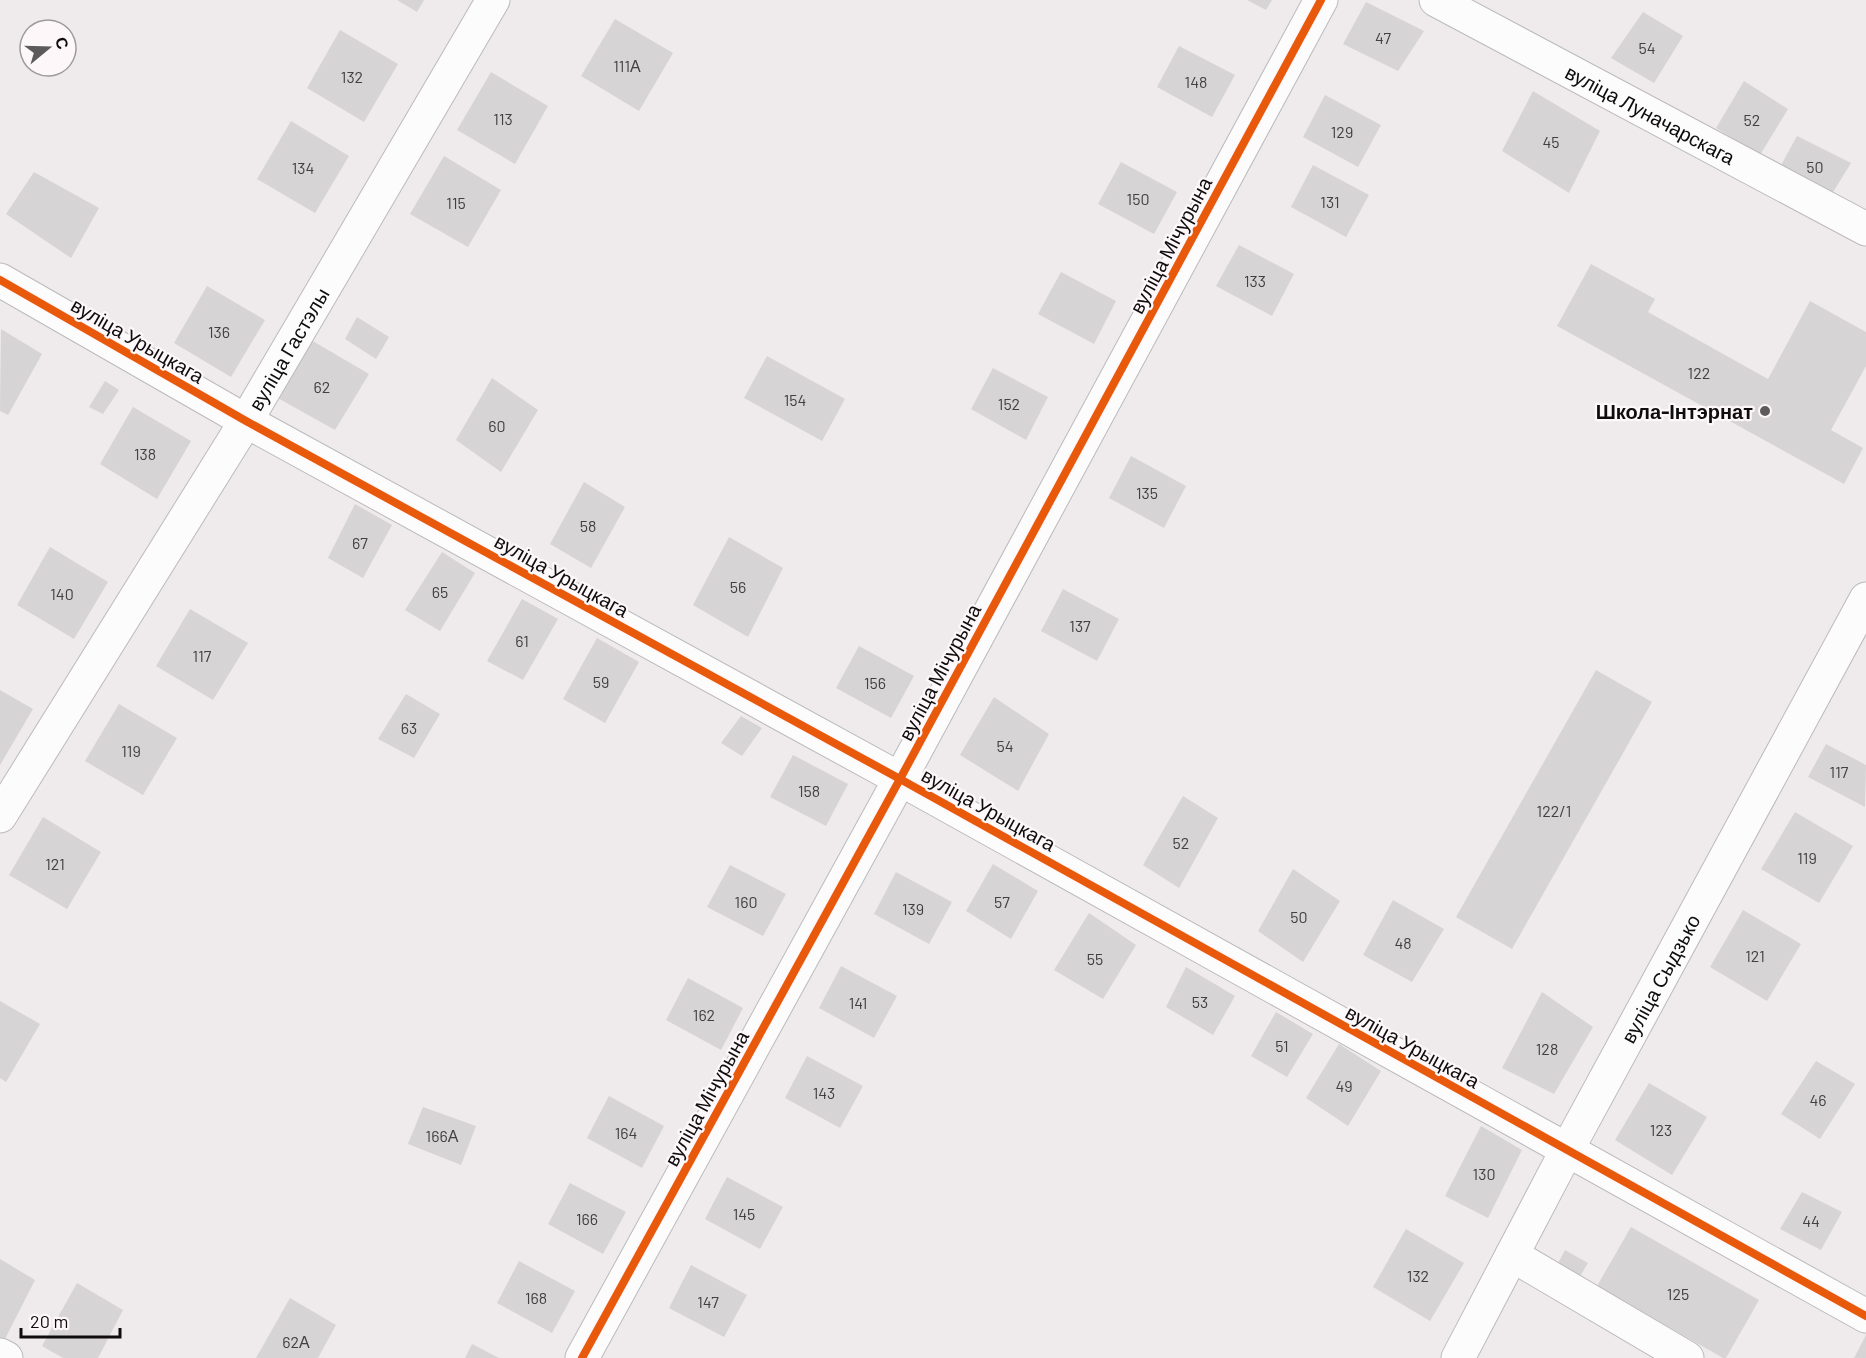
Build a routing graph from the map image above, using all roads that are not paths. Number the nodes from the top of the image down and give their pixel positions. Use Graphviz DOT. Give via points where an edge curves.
graph roads {
  1 [pos="493,0"];
  2 [pos="1321,0"];
  3 [pos="1436,0"];
  4 [pos="1866,229"];
  5 [pos="0,280"];
  6 [pos="246,421"];
  7 [pos="1865,606"];
  8 [pos="900,778"];
  9 [pos="0,816"];
  10 [pos="1567,1150"];
  11 [pos="1512,1255"];
  12 [pos="1866,1316"];
  13 [pos="0,1355"];
  14 [pos="6,1358"];
  15 [pos="582,1358"];
  16 [pos="1458,1358"];
  17 [pos="1687,1358"];
  1 -- 6 [label="street, вуліца Гастэлы"];
  2 -- 8 [label="street, вуліца Мічурына"];
  3 -- 4 [label="street, вуліца Луначарскага"];
  5 -- 6 [label="street, вуліца Урыцкага"];
  6 -- 8 [label="street, вуліца Урыцкага"];
  6 -- 9 [label="street, вуліца Гастэлы"];
  7 -- 10 [label="street, вуліца Сыдзько"];
  8 -- 10 [label="street, вуліца Урыцкага"];
  8 -- 15 [label="street, вуліца Мічурына"];
  10 -- 11 [label="street, вуліца Сыдзько"];
  10 -- 12 [label="street, вуліца Урыцкага"];
  11 -- 16 [label="street, вуліца Сыдзько"];
  11 -- 17 [label="street"];
  13 -- 14 [label="street"];
}
